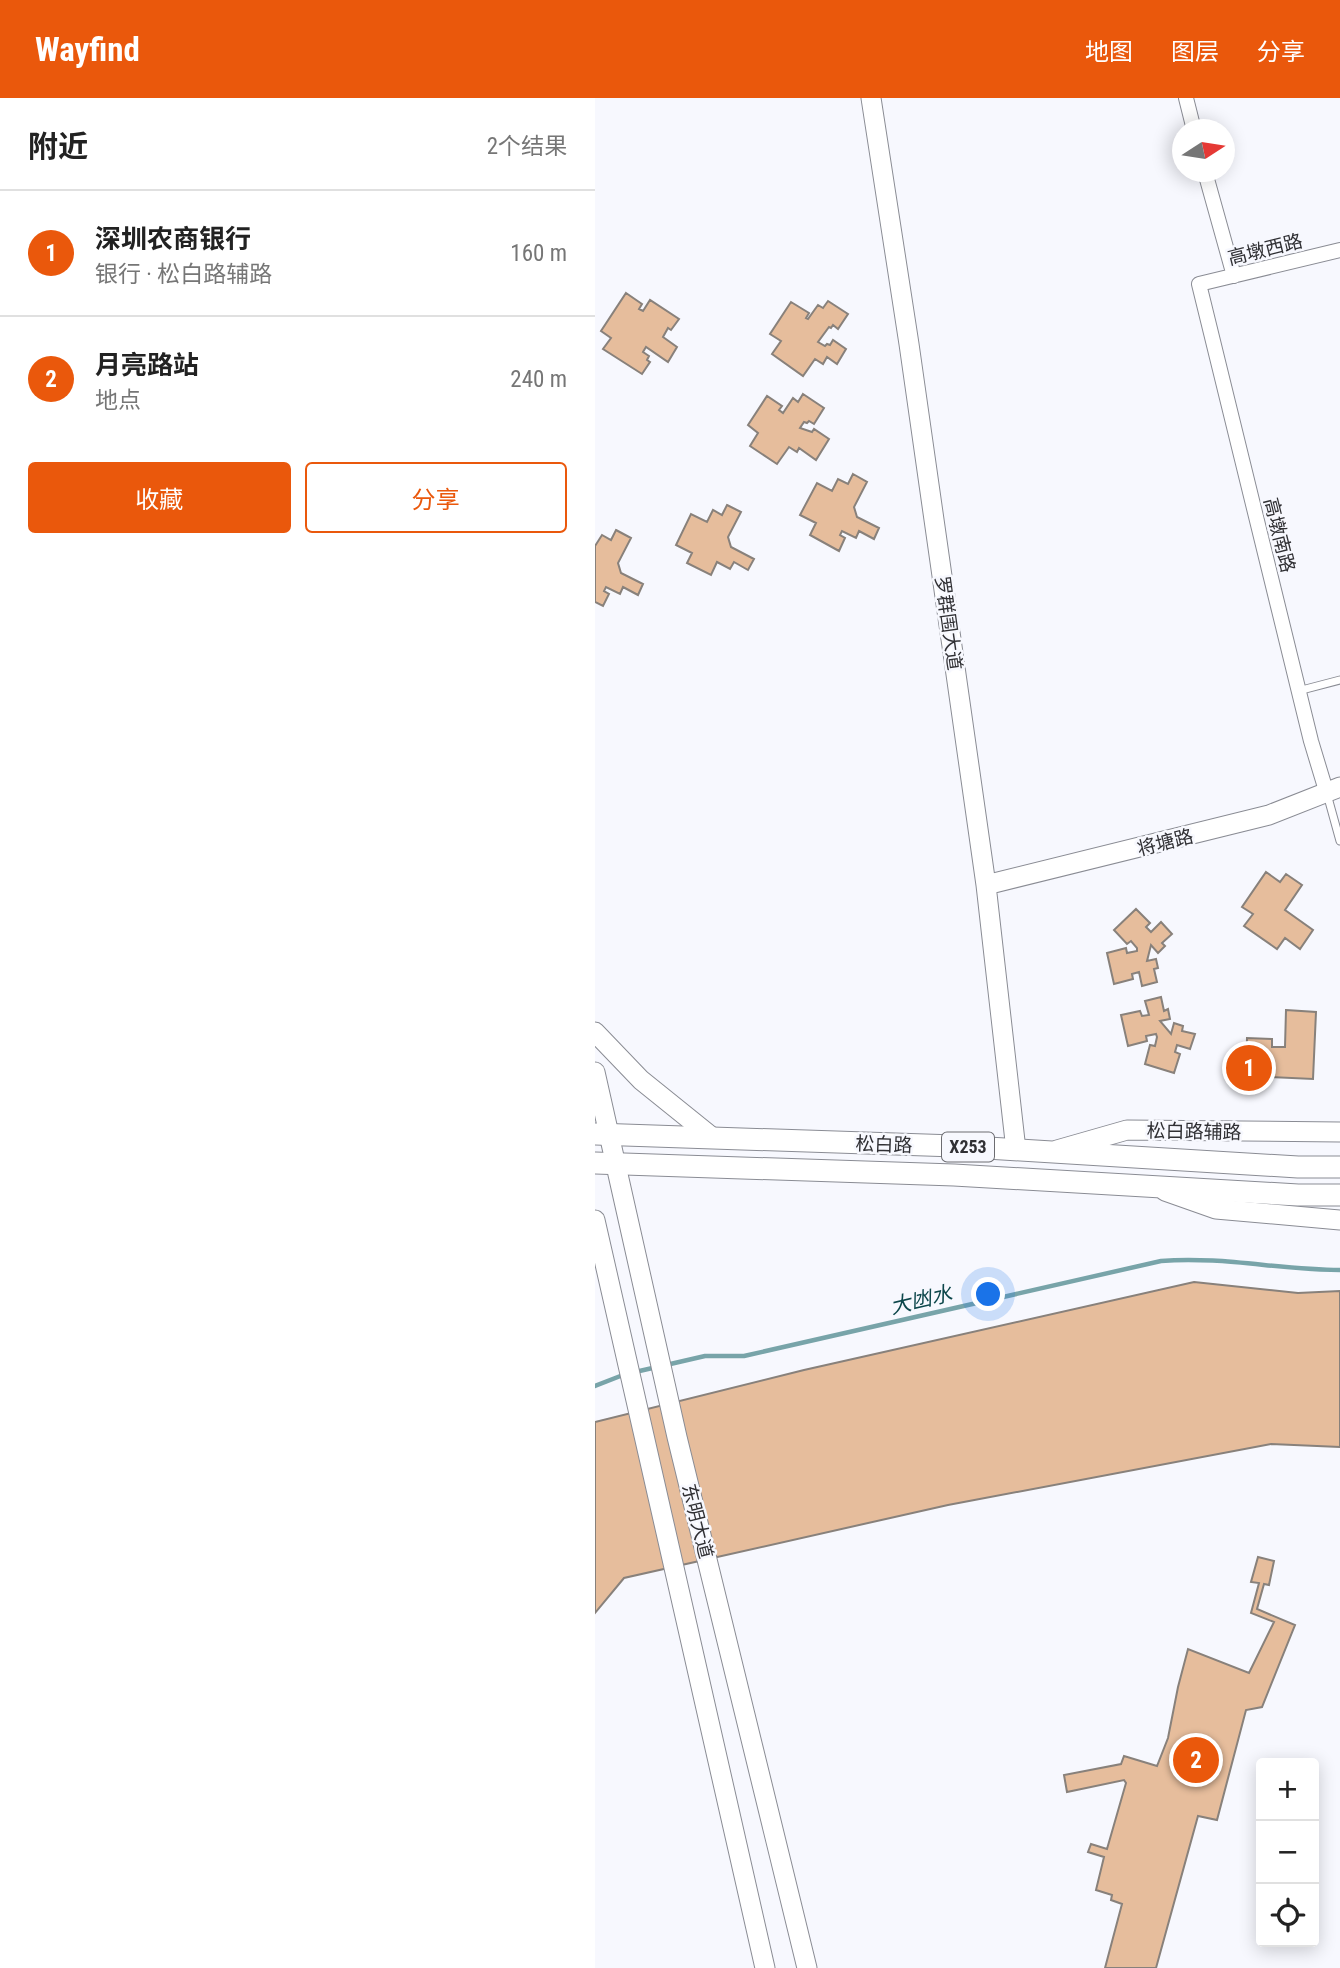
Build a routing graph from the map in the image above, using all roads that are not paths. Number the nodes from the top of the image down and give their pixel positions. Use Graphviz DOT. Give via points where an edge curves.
graph roads {
  1 [pos="871,98"];
  2 [pos="1187,98"];
  3 [pos="1192,119"];
  4 [pos="1208,182"];
  5 [pos="1340,250"];
  6 [pos="1234,276"];
  7 [pos="1199,285"];
  8 [pos="1340,680"];
  9 [pos="1298,691"];
  10 [pos="1334,790"];
  11 [pos="1340,841"];
  12 [pos="986,885"];
  13 [pos="595,1032"];
  14 [pos="595,1072"];
  15 [pos="1340,1132"];
  16 [pos="603,1134"];
  17 [pos="713,1138"];
  18 [pos="1016,1150"];
  19 [pos="1051,1152"];
  20 [pos="606,1163"];
  21 [pos="1340,1167"];
  22 [pos="1155,1187"];
  23 [pos="1340,1195"];
  24 [pos="595,1220"];
  25 [pos="1340,1220"];
  26 [pos="765,1968"];
  27 [pos="807,1968"];
  1 -- 12 [label="main road, 罗群围大道"];
  2 -- 3 [label="street"];
  4 -- 6 [label="street"];
  5 -- 6 [label="street, 高墩西路"];
  6 -- 7 [label="street, 高墩西路"];
  7 -- 9 [label="street, 高墩南路"];
  8 -- 9 [label="lane"];
  9 -- 10 [label="street, 高墩南路" via="1311,741"];
  10 -- 11 [label="lane"];
  10 -- 12 [label="main road, 将塘路" via="1269,815"];
  12 -- 18 [label="main road, 罗群围大道"];
  13 -- 17 [label="main road" via="641,1080"];
  14 -- 16 [label="main road, 东明大道"];
  15 -- 19 [label="main road, 松白路辅路" via="1127,1130"];
  16 -- 17 [label="main road, 松白路 / X253"];
  16 -- 20 [label="main road, 东明大道"];
  17 -- 18 [label="main road, 松白路 / X253"];
  18 -- 19 [label="main road, 松白路 / X253"];
  19 -- 21 [label="main road, 松白路 / X253"];
  20 -- 22 [label="main road, 松白路 / X253"];
  20 -- 27 [label="main road, 东明大道"];
  22 -- 23 [label="main road, 松白路 / X253"];
  22 -- 25 [label="main road" via="1216,1209"];
  24 -- 26 [label="main road, 东明大道"];
}
